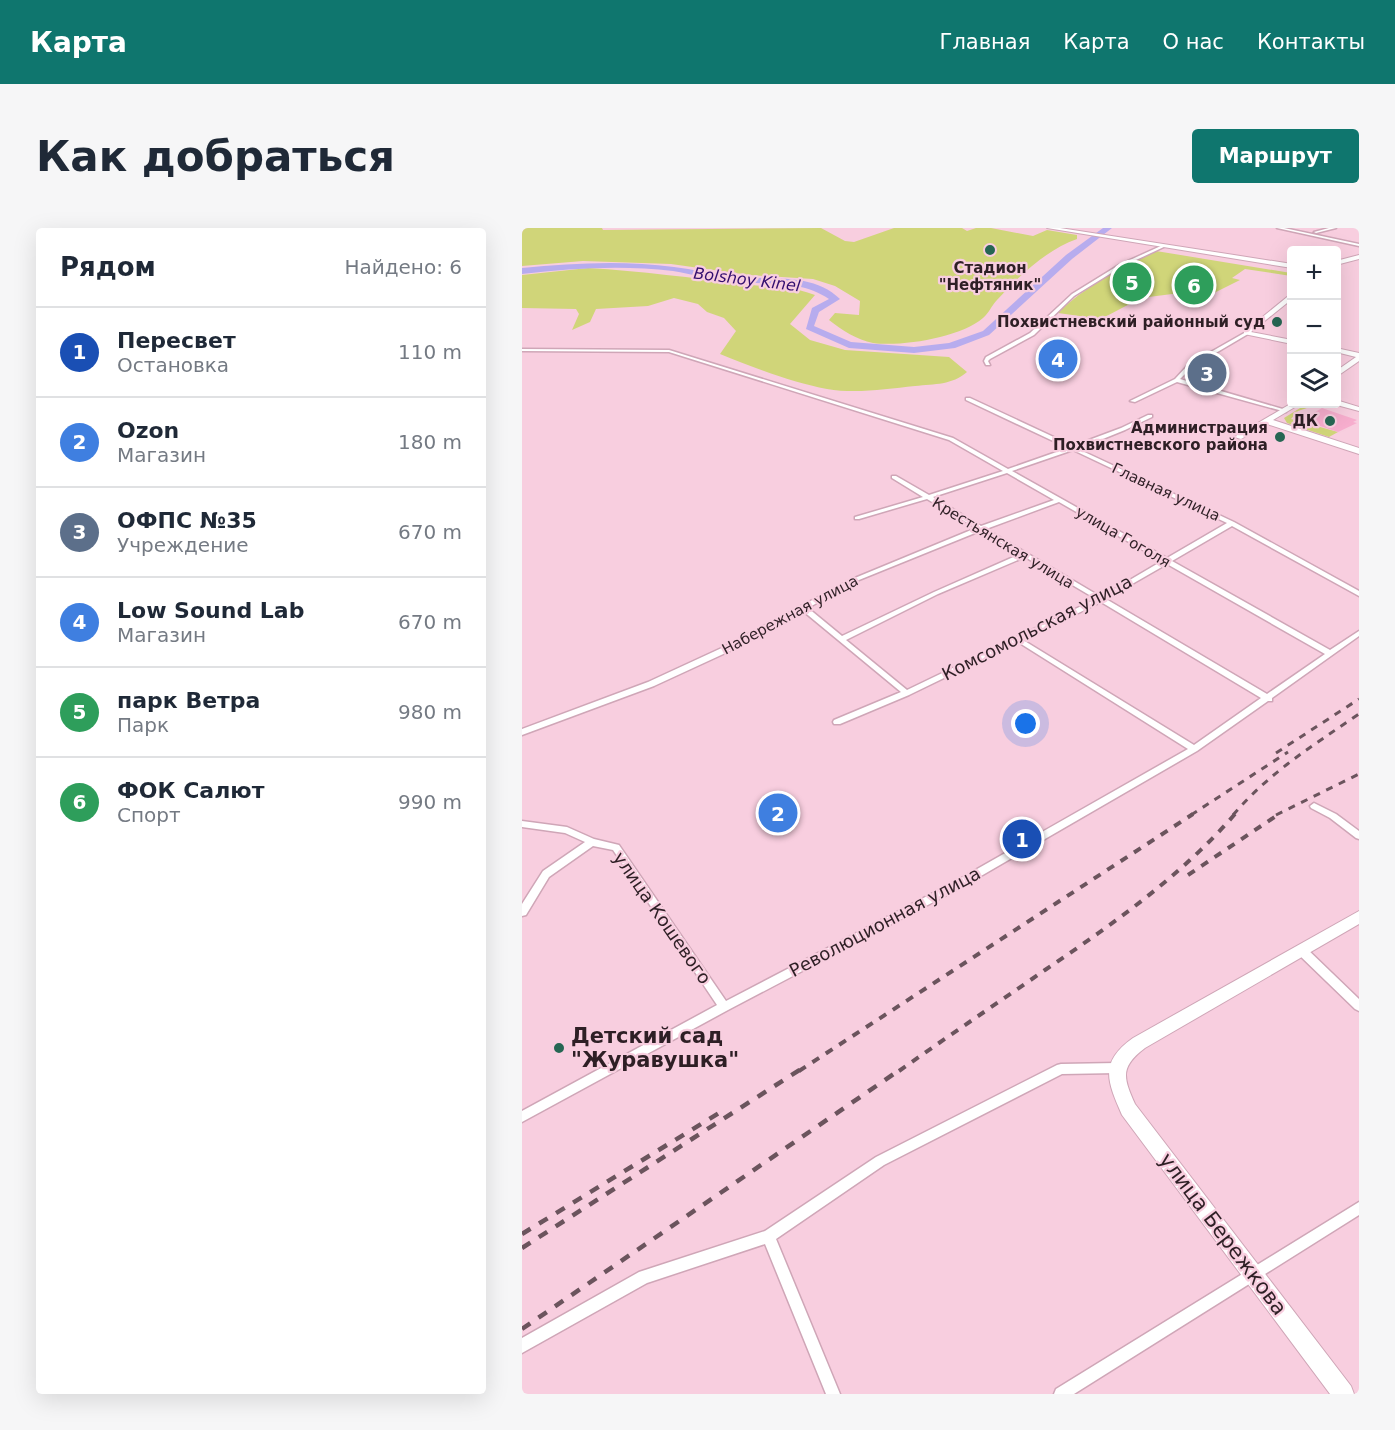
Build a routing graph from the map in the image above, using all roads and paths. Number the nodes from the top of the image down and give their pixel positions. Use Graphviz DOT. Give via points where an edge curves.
graph roads {
  1 [pos="1051,228"];
  2 [pos="1279,228"];
  3 [pos="1334,228"];
  4 [pos="1311,233"];
  5 [pos="1359,245"];
  6 [pos="1164,246"];
  7 [pos="1359,257"];
  8 [pos="1341,261"];
  9 [pos="1287,265"];
  10 [pos="1287,300"];
  11 [pos="1246,333"];
  12 [pos="1287,341"];
  13 [pos="522,350"];
  14 [pos="1341,352"];
  15 [pos="1359,357"];
  16 [pos="988,364"];
  17 [pos="1341,371"];
  18 [pos="1177,380"];
  19 [pos="968,399"];
  20 [pos="1133,401"];
  21 [pos="1341,403"];
  22 [pos="1289,408"];
  23 [pos="1359,408"];
  24 [pos="1284,411"];
  25 [pos="1150,416"];
  26 [pos="1267,421"];
  27 [pos="1238,437"];
  28 [pos="1072,448"];
  29 [pos="1359,451"];
  30 [pos="1010,470"];
  31 [pos="894,477"];
  32 [pos="928,498"];
  33 [pos="1060,500"];
  34 [pos="857,518"];
  35 [pos="1232,523"];
  36 [pos="979,529"];
  37 [pos="1024,555"];
  38 [pos="1166,562"];
  39 [pos="1359,594"];
  40 [pos="1100,600"];
  41 [pos="804,608"];
  42 [pos="1359,633"];
  43 [pos="842,639"];
  44 [pos="1019,640"];
  45 [pos="1331,654"];
  46 [pos="906,693"];
  47 [pos="1269,699"];
  48 [pos="837,722"];
  49 [pos="522,732"];
  50 [pos="1194,749"];
  51 [pos="1314,807"];
  52 [pos="522,824"];
  53 [pos="1359,836"];
  54 [pos="592,842"];
  55 [pos="522,912"];
  56 [pos="1359,917"];
  57 [pos="1301,950"];
  58 [pos="1359,1006"];
  59 [pos="724,1007"];
  60 [pos="1117,1068"];
  61 [pos="522,1117"];
  62 [pos="1359,1208"];
  63 [pos="768,1236"];
  64 [pos="1252,1273"];
  65 [pos="522,1346"];
  66 [pos="833,1394"];
  67 [pos="1061,1394"];
  68 [pos="1343,1394"];
  1 -- 6 [label="street"];
  2 -- 4 [label="street"];
  3 -- 4 [label="street"];
  4 -- 5 [label="street"];
  6 -- 9 [label="street"];
  6 -- 16 [label="street" via="1120,266 1073,295 1032,334 988,358"];
  7 -- 8 [label="street"];
  10 -- 11 [label="street"];
  11 -- 12 [label="street"];
  11 -- 18 [label="street" via="1190,366"];
  13 -- 30 [label="street, улица Гоголя" via="669,351 951,439"];
  14 -- 15 [label="street"];
  15 -- 17 [label="street"];
  18 -- 20 [label="street"];
  18 -- 24 [label="street"];
  19 -- 28 [label="street, Главная улица"];
  21 -- 23 [label="street"];
  22 -- 24 [label="street"];
  24 -- 26 [label="street"];
  25 -- 28 [label="street"];
  26 -- 27 [label="street"];
  26 -- 29 [label="street"];
  28 -- 30 [label="street"];
  28 -- 35 [label="street, Главная улица"];
  30 -- 32 [label="street"];
  30 -- 33 [label="street, улица Гоголя"];
  31 -- 32 [label="street, Крестьянская улица"];
  32 -- 34 [label="street"];
  32 -- 36 [label="street, Крестьянская улица"];
  33 -- 36 [label="street, Набережная улица"];
  33 -- 38 [label="street, улица Гоголя"];
  35 -- 38 [label="street, Комсомольская улица"];
  35 -- 39 [label="street, Главная улица"];
  36 -- 37 [label="street, Крестьянская улица"];
  36 -- 41 [label="street, Набережная улица" via="852,581"];
  37 -- 40 [label="street, Крестьянская улица"];
  37 -- 43 [label="street"];
  38 -- 40 [label="street, Комсомольская улица"];
  38 -- 45 [label="street, улица Гоголя"];
  40 -- 44 [label="street, Комсомольская улица"];
  40 -- 47 [label="street, Крестьянская улица"];
  41 -- 43 [label="street"];
  41 -- 49 [label="street, Набережная улица" via="651,684"];
  42 -- 45 [label="street, Революционная улица"];
  43 -- 46 [label="street"];
  44 -- 46 [label="street, Комсомольская улица"];
  44 -- 50 [label="street"];
  45 -- 47 [label="street, Революционная улица"];
  46 -- 48 [label="street, Комсомольская улица"];
  47 -- 50 [label="street, Революционная улица"];
  50 -- 59 [label="street, Революционная улица" via="959,884"];
  51 -- 53 [label="street"];
  52 -- 54 [label="street, улица Кошевого" via="567,830"];
  54 -- 55 [label="street" via="546,874"];
  54 -- 59 [label="street, улица Кошевого" via="616,848"];
  56 -- 57 [label="street"];
  57 -- 58 [label="street"];
  57 -- 60 [label="street" via="1123,1053"];
  59 -- 61 [label="street, Революционная улица"];
  60 -- 63 [label="street" via="1061,1069 880,1161"];
  60 -- 64 [label="street, улица Бережкова" via="1118,1086 1128,1109"];
  62 -- 64 [label="street"];
  63 -- 65 [label="street" via="644,1277"];
  63 -- 66 [label="street"];
  64 -- 67 [label="street"];
  64 -- 68 [label="street, улица Бережкова"];
}
